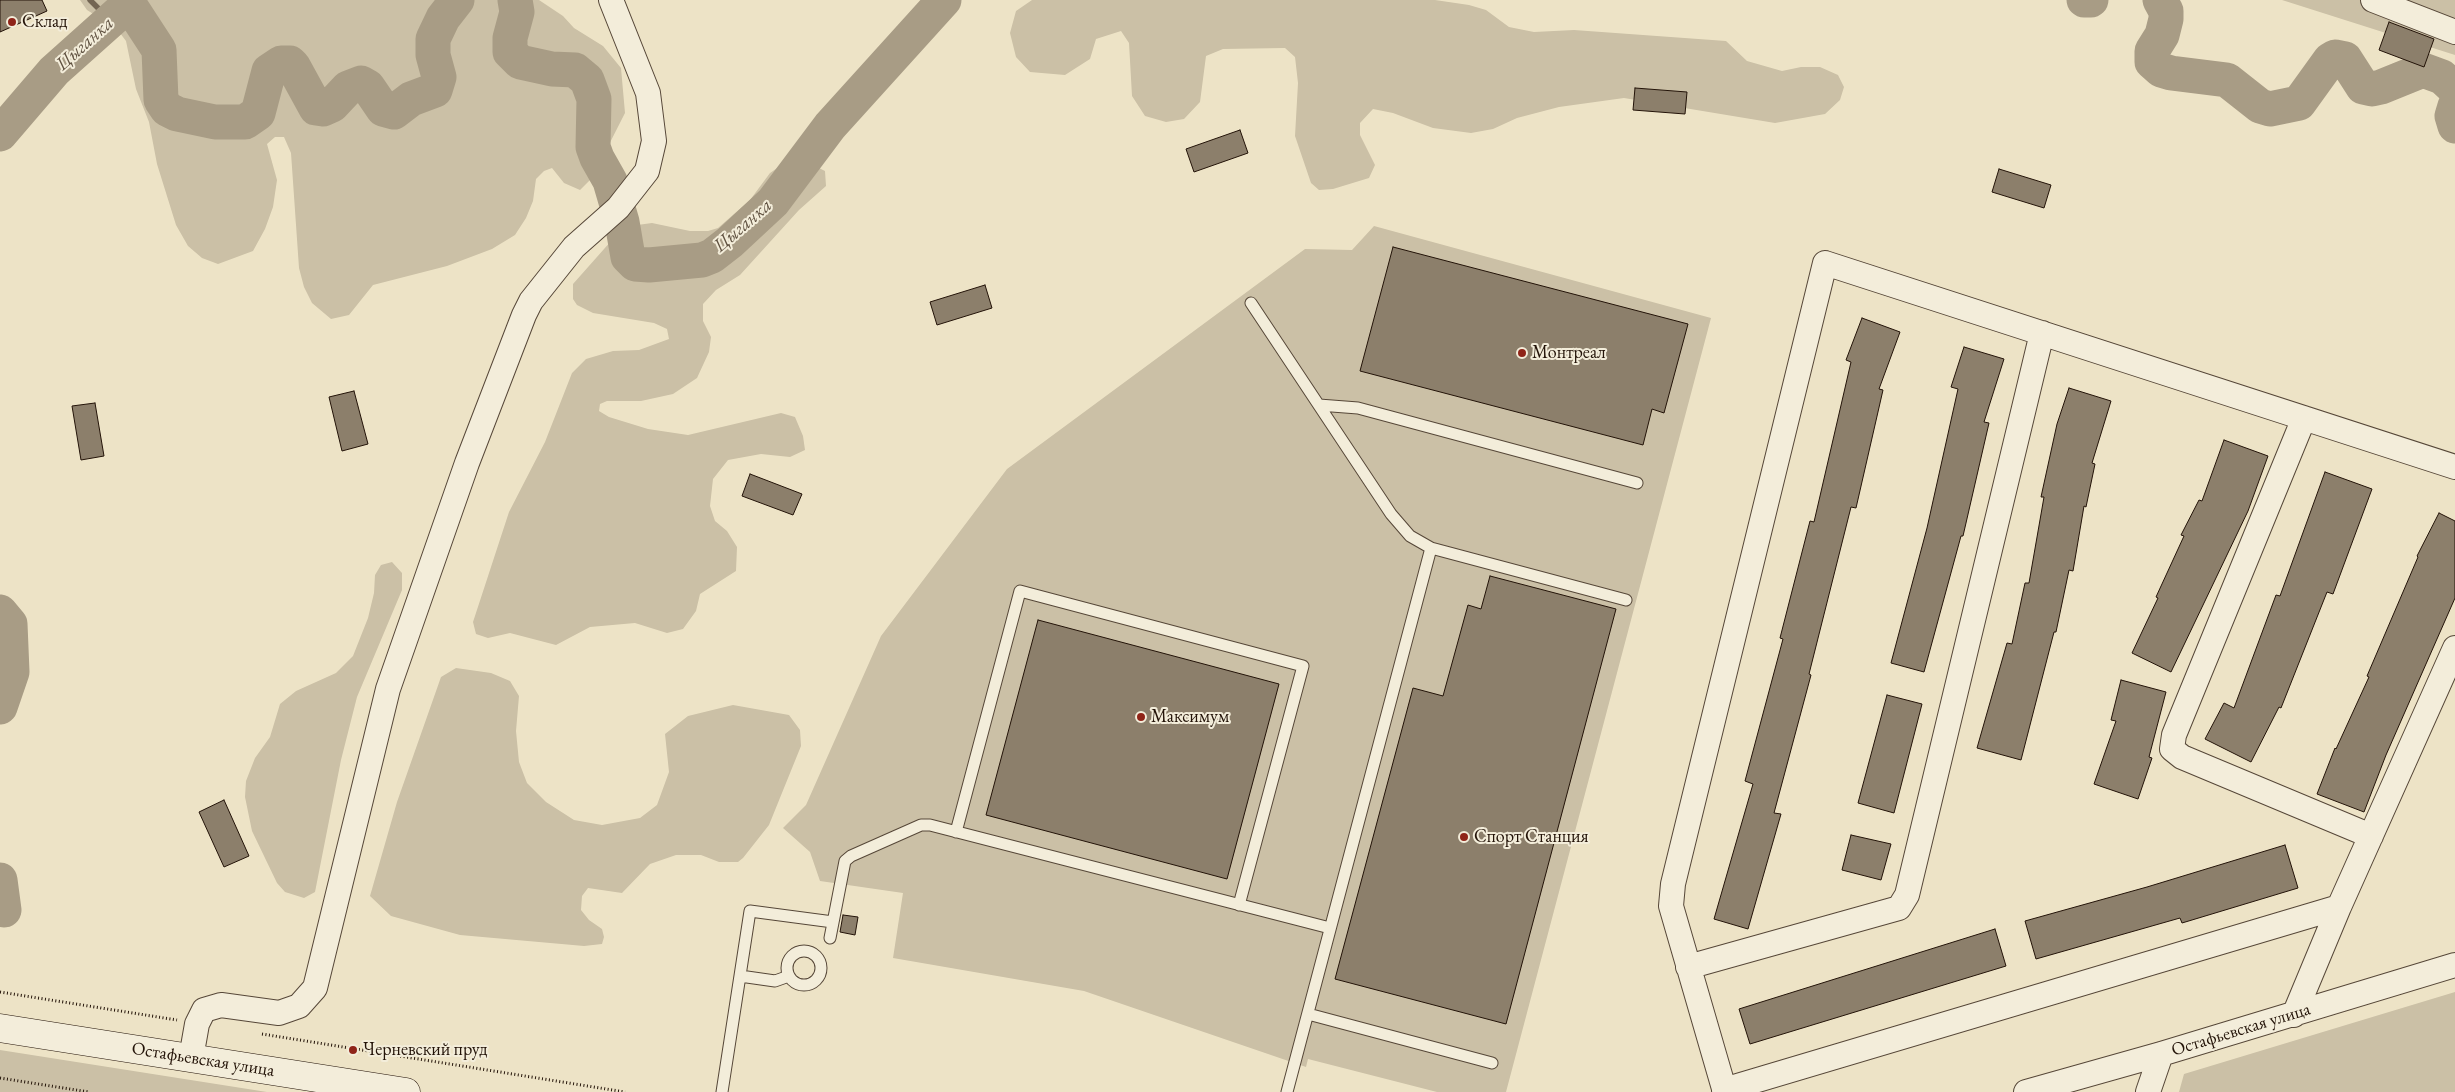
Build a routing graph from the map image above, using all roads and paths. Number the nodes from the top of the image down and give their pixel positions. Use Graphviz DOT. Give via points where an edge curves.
graph roads {
  1 [pos="611,0"];
  2 [pos="2373,0"];
  3 [pos="2455,32"];
  4 [pos="1252,303"];
  5 [pos="2042,333"];
  6 [pos="1319,405"];
  7 [pos="2304,418"];
  8 [pos="2455,467"];
  9 [pos="1637,483"];
  10 [pos="1431,548"];
  11 [pos="1626,600"];
  12 [pos="2455,648"];
  13 [pos="956,832"];
  14 [pos="2371,836"];
  15 [pos="1238,905"];
  16 [pos="2339,907"];
  17 [pos="833,922"];
  18 [pos="1330,928"];
  19 [pos="830,938"];
  20 [pos="2455,965"];
  21 [pos="1688,967"];
  22 [pos="740,976"];
  23 [pos="789,976"];
  24 [pos="0,992"];
  25 [pos="1308,1014"];
  26 [pos="2294,1015"];
  27 [pos="197,1024"];
  28 [pos="0,1028"];
  29 [pos="255,1033"];
  30 [pos="2161,1054"];
  31 [pos="191,1058"];
  32 [pos="1492,1063"];
  33 [pos="0,1078"];
  34 [pos="1725,1091"];
  35 [pos="89,1092"];
  36 [pos="406,1092"];
  37 [pos="625,1092"];
  38 [pos="722,1092"];
  39 [pos="1288,1092"];
  40 [pos="2026,1092"];
  41 [pos="2148,1092"];
  1 -- 27 [label="street" via="648,92 654,141 647,172 618,208 574,247 524,315 467,463 388,688 315,988 309,998 289,1011 212,1006 204,1010"];
  2 -- 3 [label="street"];
  4 -- 6 [label="lane"];
  5 -- 7 [label="street"];
  5 -- 21 [label="street" via="1907,895 1899,908 1884,914"];
  5 -- 21 [label="street" via="1825,263 1673,884 1670,906"];
  6 -- 9 [label="lane" via="1358,408"];
  6 -- 10 [label="lane" via="1391,514 1410,536"];
  7 -- 8 [label="street"];
  7 -- 14 [label="street" via="2174,735 2172,749 2182,757"];
  10 -- 11 [label="lane"];
  10 -- 18 [label="lane"];
  12 -- 14 [label="street"];
  13 -- 15 [label="lane"];
  13 -- 15 [label="lane" via="1020,591 1303,666"];
  13 -- 17 [label="lane" via="921,825 851,856 842,866"];
  14 -- 16 [label="street"];
  15 -- 18 [label="lane"];
  16 -- 26 [label="street"];
  16 -- 34 [label="street"];
  17 -- 19 [label="lane"];
  17 -- 22 [label="lane" via="750,911"];
  18 -- 25 [label="lane"];
  20 -- 26 [label="street, Остафьевская улица"];
  21 -- 34 [label="street"];
  22 -- 23 [label="lane" via="775,980"];
  22 -- 38 [label="lane"];
  24 -- 27 [label="path"];
  25 -- 32 [label="lane"];
  25 -- 39 [label="lane"];
  26 -- 30 [label="street, Остафьевская улица"];
  27 -- 31 [label="street"];
  28 -- 31 [label="street, Остафьевская улица"];
  29 -- 37 [label="path"];
  30 -- 40 [label="street, Остафьевская улица"];
  30 -- 41 [label="street"];
  31 -- 36 [label="street, Остафьевская улица"];
  33 -- 35 [label="path"];
}
